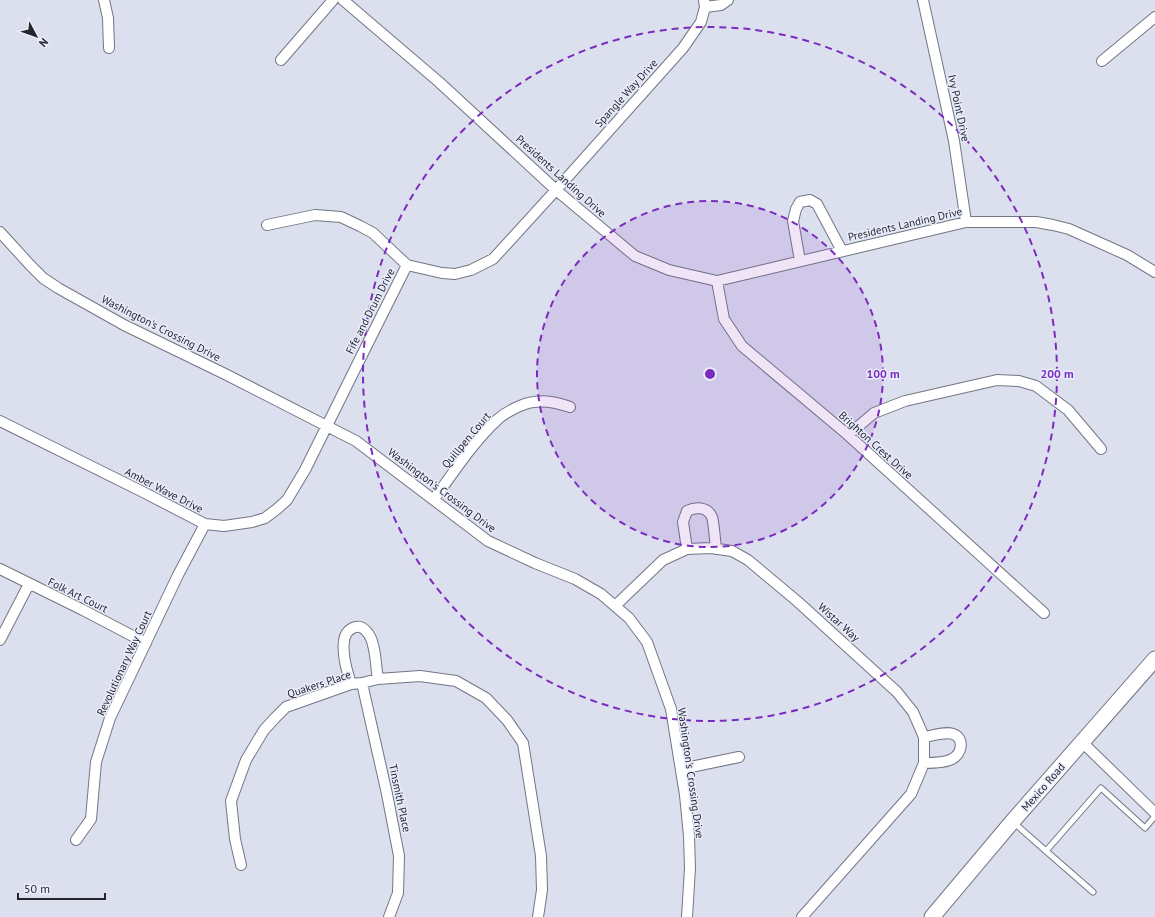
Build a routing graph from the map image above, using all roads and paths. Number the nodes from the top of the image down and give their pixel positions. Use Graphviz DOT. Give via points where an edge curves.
graph roads {
  1 [pos="104,0"];
  2 [pos="333,0"];
  3 [pos="344,0"];
  4 [pos="728,0"];
  5 [pos="923,0"];
  6 [pos="705,3"];
  7 [pos="1155,17"];
  8 [pos="109,48"];
  9 [pos="281,60"];
  10 [pos="1102,61"];
  11 [pos="556,190"];
  12 [pos="966,222"];
  13 [pos="267,225"];
  14 [pos="0,232"];
  15 [pos="842,251"];
  16 [pos="800,261"];
  17 [pos="407,265"];
  18 [pos="1154,270"];
  19 [pos="717,281"];
  20 [pos="570,407"];
  21 [pos="0,421"];
  22 [pos="327,425"];
  23 [pos="848,435"];
  24 [pos="1101,449"];
  25 [pos="434,499"];
  26 [pos="205,524"];
  27 [pos="687,549"];
  28 [pos="716,549"];
  29 [pos="0,569"];
  30 [pos="29,584"];
  31 [pos="615,606"];
  32 [pos="1044,613"];
  33 [pos="0,640"];
  34 [pos="146,643"];
  35 [pos="1155,659"];
  36 [pos="378,679"];
  37 [pos="362,683"];
  38 [pos="350,684"];
  39 [pos="924,737"];
  40 [pos="1082,742"];
  41 [pos="739,757"];
  42 [pos="924,763"];
  43 [pos="680,769"];
  44 [pos="1155,813"];
  45 [pos="1155,816"];
  46 [pos="1012,822"];
  47 [pos="76,840"];
  48 [pos="1046,851"];
  49 [pos="241,865"];
  50 [pos="1093,892"];
  51 [pos="389,917"];
  52 [pos="538,917"];
  53 [pos="687,917"];
  54 [pos="802,917"];
  55 [pos="932,917"];
  1 -- 8 [label="street" via="108,18"];
  2 -- 9 [label="street"];
  3 -- 11 [label="street, Presidents Landing Drive" via="439,82"];
  4 -- 6 [label="street, Spangle Way Drive" via="721,5"];
  5 -- 12 [label="street, Ivy Point Drive" via="954,141"];
  6 -- 11 [label="street, Spangle Way Drive" via="701,22 683,48"];
  7 -- 10 [label="street"];
  11 -- 17 [label="street, Fife and Drum Drive" via="493,259 471,270 455,274"];
  11 -- 19 [label="street, Presidents Landing Drive" via="635,256 669,270"];
  12 -- 15 [label="street, Presidents Landing Drive"];
  12 -- 18 [label="street, Presidents Landing Drive" via="1036,222 1069,229"];
  13 -- 17 [label="street" via="315,216 341,217 373,233"];
  14 -- 22 [label="street, Washington's Crossing Drive" via="43,278 58,288 124,325"];
  15 -- 16 [label="street, Presidents Landing Drive"];
  15 -- 16 [label="street, Presidents Landing Drive" via="816,204 810,200 800,202 793,220"];
  16 -- 19 [label="street, Presidents Landing Drive"];
  17 -- 22 [label="street, Fife and Drum Drive"];
  19 -- 23 [label="street, Brighton Crest Drive" via="724,319 742,346"];
  20 -- 25 [label="street, Quillpen Court" via="551,401 533,402 515,408 499,418"];
  21 -- 26 [label="street, Amber Wave Drive"];
  22 -- 25 [label="street, Washington's Crossing Drive" via="356,441"];
  22 -- 26 [label="street, Amber Wave Drive" via="296,486 277,509 265,518 252,522 224,526"];
  23 -- 24 [label="street" via="874,413 905,401 997,380 1019,381 1036,386 1068,410"];
  23 -- 32 [label="street, Brighton Crest Drive"];
  25 -- 31 [label="street, Washington's Crossing Drive" via="488,541 576,579"];
  26 -- 34 [label="street, Revolutionary Way Court"];
  27 -- 28 [label="street, Wistar Way"];
  27 -- 28 [label="street" via="683,522 687,511 695,507 705,509 712,516"];
  27 -- 31 [label="street, Wistar Way" via="663,560"];
  28 -- 39 [label="street, Wistar Way" via="732,551 748,560 797,600 897,692 913,712"];
  29 -- 30 [label="street, Folk Art Court"];
  30 -- 33 [label="street"];
  30 -- 34 [label="street, Folk Art Court"];
  31 -- 43 [label="street, Washington's Crossing Drive" via="647,642 654,659 671,709"];
  34 -- 47 [label="street, Revolutionary Way Court" via="110,718 96,762 91,819"];
  35 -- 40 [label="main road, Mexico Road"];
  36 -- 37 [label="street, Quakers Place"];
  36 -- 38 [label="street" via="373,644 367,631 363,628 353,628 347,632 344,642"];
  36 -- 52 [label="street, Quakers Place" via="420,676 456,681 486,698 507,720 523,743 542,856 542,890"];
  37 -- 38 [label="street, Quakers Place"];
  37 -- 51 [label="street, Tinsmith Place" via="399,856 398,893"];
  38 -- 49 [label="street, Quakers Place" via="286,707 264,730 246,760 231,801"];
  39 -- 42 [label="street, Wistar Way"];
  39 -- 42 [label="street" via="952,734 961,741 961,746 952,759"];
  40 -- 44 [label="street"];
  40 -- 46 [label="main road, Mexico Road"];
  41 -- 43 [label="street"];
  42 -- 54 [label="street, Wistar Way" via="911,794"];
  43 -- 53 [label="street, Washington's Crossing Drive" via="689,836"];
  45 -- 48 [label="lane" via="1145,828 1101,788"];
  46 -- 48 [label="lane"];
  46 -- 55 [label="main road, Mexico Road"];
  48 -- 50 [label="lane"];
}
